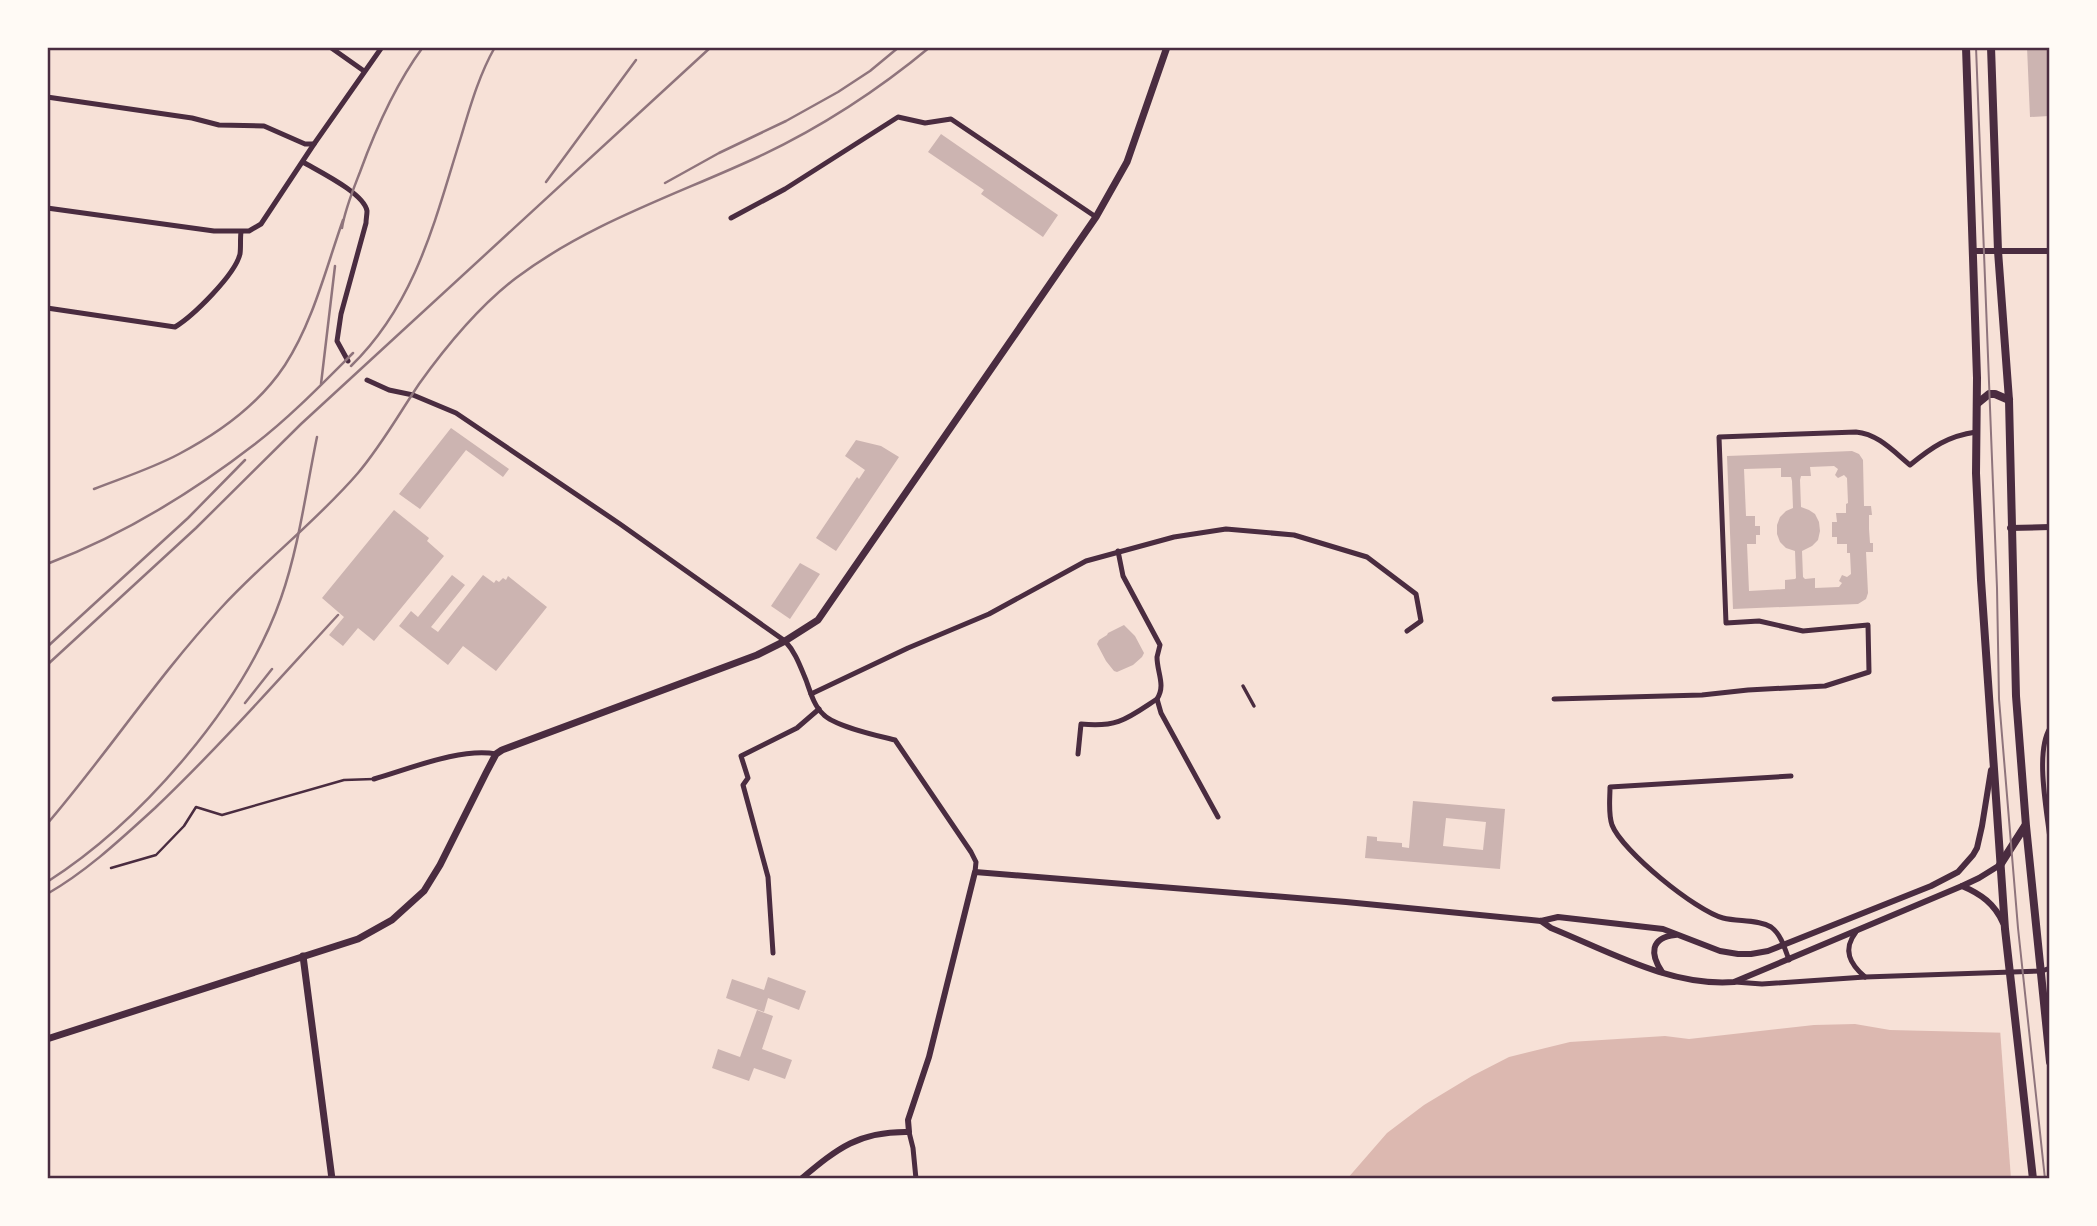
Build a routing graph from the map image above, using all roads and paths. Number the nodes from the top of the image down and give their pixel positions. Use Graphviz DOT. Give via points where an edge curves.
graph roads {
  1 [pos="330,47"];
  2 [pos="382,47"];
  3 [pos="1167,47"];
  4 [pos="1966,47"];
  5 [pos="1990,47"];
  6 [pos="364,71"];
  7 [pos="47,97"];
  8 [pos="314,144"];
  9 [pos="303,162"];
  10 [pos="47,208"];
  11 [pos="1096,217"];
  12 [pos="731,218"];
  13 [pos="241,232"];
  14 [pos="1973,251"];
  15 [pos="1998,251"];
  16 [pos="2050,251"];
  17 [pos="47,308"];
  18 [pos="348,361"];
  19 [pos="367,380"];
  20 [pos="2008,400"];
  21 [pos="1978,403"];
  22 [pos="1976,432"];
  23 [pos="2050,527"];
  24 [pos="2010,528"];
  25 [pos="1118,551"];
  26 [pos="1407,631"];
  27 [pos="785,642"];
  28 [pos="1243,687"];
  29 [pos="811,694"];
  30 [pos="1157,699"];
  31 [pos="1554,699"];
  32 [pos="1254,706"];
  33 [pos="819,709"];
  34 [pos="2050,728"];
  35 [pos="496,754"];
  36 [pos="1078,754"];
  37 [pos="1992,764"];
  38 [pos="1791,776"];
  39 [pos="374,779"];
  40 [pos="1218,817"];
  41 [pos="2026,826"];
  42 [pos="2050,839"];
  43 [pos="2000,865"];
  44 [pos="111,868"];
  45 [pos="975,872"];
  46 [pos="1962,886"];
  47 [pos="1541,920"];
  48 [pos="2005,927"];
  49 [pos="1860,928"];
  50 [pos="1677,934"];
  51 [pos="1784,945"];
  52 [pos="773,953"];
  53 [pos="303,957"];
  54 [pos="1789,960"];
  55 [pos="2050,968"];
  56 [pos="1662,972"];
  57 [pos="1864,977"];
  58 [pos="1734,982"];
  59 [pos="47,1039"];
  60 [pos="2050,1062"];
  61 [pos="909,1132"];
  62 [pos="332,1179"];
  63 [pos="801,1179"];
  64 [pos="916,1179"];
  65 [pos="2033,1179"];
  1 -- 6 [label="street"];
  2 -- 6 [label="street"];
  3 -- 11 [label="main road" via="1128,162"];
  4 -- 14 [label="main road"];
  5 -- 15 [label="main road"];
  6 -- 8 [label="street"];
  7 -- 8 [label="street" via="219,125 264,126"];
  8 -- 9 [label="street"];
  9 -- 13 [label="street" via="261,224"];
  9 -- 18 [label="street" via="352,192 367,211 337,341"];
  10 -- 13 [label="street"];
  11 -- 12 [label="street" via="951,119 925,123 898,117"];
  11 -- 27 [label="main road" via="829,605 818,620"];
  13 -- 17 [label="street" via="240,255 229,275 189,319 175,327"];
  14 -- 15 [label="street"];
  14 -- 21 [label="main road"];
  15 -- 16 [label="street"];
  15 -- 20 [label="main road"];
  19 -- 27 [label="street" via="456,414"];
  20 -- 21 [label="main road" via="1989,394"];
  20 -- 24 [label="main road"];
  21 -- 22 [label="main road"];
  22 -- 31 [label="street" via="1942,441 1910,465 1867,433 1719,437 1726,623 1759,621 1803,631 1868,625 1869,672 1825,686"];
  22 -- 37 [label="main road"];
  23 -- 24 [label="street"];
  24 -- 41 [label="main road" via="2015,696"];
  25 -- 26 [label="street" via="1226,529 1294,535 1367,556 1416,594 1421,621"];
  25 -- 29 [label="street" via="1086,561 989,614"];
  25 -- 30 [label="street" via="1124,576 1160,645 1157,658 1162,684"];
  27 -- 29 [label="street" via="795,654"];
  27 -- 35 [label="main road"];
  28 -- 32 [label="street"];
  29 -- 33 [label="street"];
  30 -- 36 [label="street" via="1129,718 1103,726 1082,724"];
  30 -- 40 [label="street"];
  33 -- 45 [label="street" via="831,720 895,740 971,852"];
  33 -- 52 [label="street" via="797,728 741,756 748,778 743,785 768,877"];
  34 -- 42 [label="street" via="2042,759"];
  35 -- 39 [label="street" via="465,753"];
  35 -- 53 [label="main road" via="424,891 393,920 358,939"];
  37 -- 43 [label="main road"];
  37 -- 51 [label="street" via="1977,848 1958,872"];
  38 -- 51 [label="street" via="1610,787 1613,827 1644,863 1698,905 1721,918 1772,928"];
  39 -- 44 [label="lane" via="344,780 222,815 196,807 156,855"];
  41 -- 43 [label="main road"];
  41 -- 60 [label="main road"];
  43 -- 46 [label="street"];
  43 -- 48 [label="main road"];
  45 -- 47 [label="street"];
  45 -- 61 [label="street" via="929,1057 908,1120"];
  46 -- 48 [label="street" via="1984,897"];
  46 -- 49 [label="street"];
  47 -- 50 [label="street" via="1558,917"];
  47 -- 56 [label="street"];
  48 -- 65 [label="main road"];
  49 -- 54 [label="street"];
  49 -- 57 [label="street" via="1847,952"];
  50 -- 51 [label="street" via="1738,954"];
  50 -- 56 [label="street" via="1664,936 1654,947"];
  51 -- 54 [label="street"];
  53 -- 59 [label="main road"];
  53 -- 62 [label="main road"];
  54 -- 58 [label="street"];
  55 -- 57 [label="street"];
  56 -- 58 [label="street"];
  57 -- 58 [label="street"];
  61 -- 63 [label="street" via="872,1135 849,1143"];
  61 -- 64 [label="street"];
}
